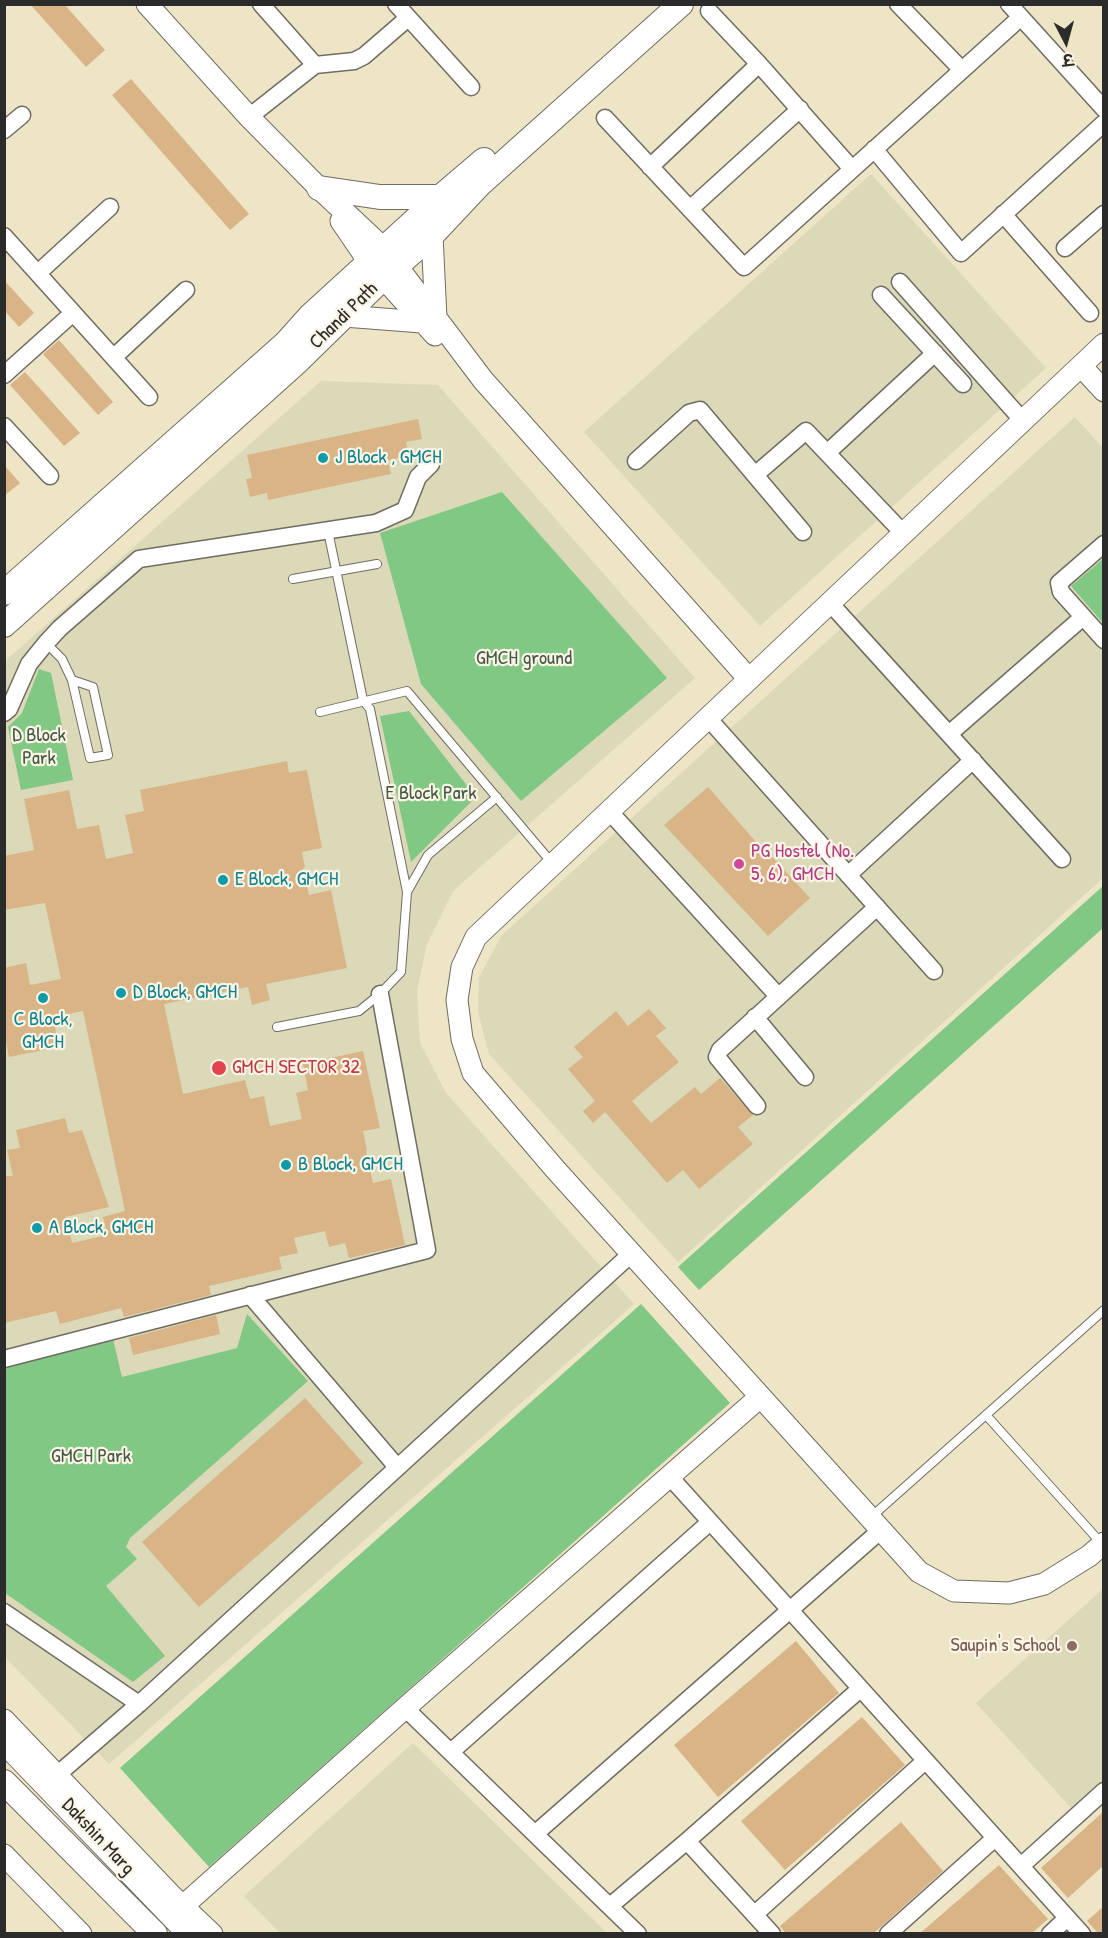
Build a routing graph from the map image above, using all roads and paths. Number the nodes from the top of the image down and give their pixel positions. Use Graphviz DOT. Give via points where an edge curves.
graph roads {
  1 [pos="147,4"];
  2 [pos="261,4"];
  3 [pos="658,4"];
  4 [pos="681,4"];
  5 [pos="898,4"];
  6 [pos="1009,4"];
  7 [pos="402,9"];
  8 [pos="709,11"];
  9 [pos="1021,17"];
  10 [pos="759,64"];
  11 [pos="315,65"];
  12 [pos="962,70"];
  13 [pos="471,87"];
  14 [pos="800,109"];
  15 [pos="1104,109"];
  16 [pos="22,115"];
  17 [pos="249,117"];
  18 [pos="605,118"];
  19 [pos="1104,123"];
  20 [pos="4,130"];
  21 [pos="874,149"];
  22 [pos="650,167"];
  23 [pos="852,169"];
  24 [pos="319,188"];
  25 [pos="441,197"];
  26 [pos="110,207"];
  27 [pos="690,209"];
  28 [pos="1004,214"];
  29 [pos="1104,214"];
  30 [pos="432,235"];
  31 [pos="4,236"];
  32 [pos="1065,248"];
  33 [pos="383,264"];
  34 [pos="38,273"];
  35 [pos="900,282"];
  36 [pos="186,290"];
  37 [pos="881,295"];
  38 [pos="73,313"];
  39 [pos="1090,314"];
  40 [pos="344,316"];
  41 [pos="429,320"];
  42 [pos="1104,345"];
  43 [pos="934,353"];
  44 [pos="114,357"];
  45 [pos="1081,366"];
  46 [pos="4,375"];
  47 [pos="963,384"];
  48 [pos="1104,391"];
  49 [pos="150,397"];
  50 [pos="1023,421"];
  51 [pos="4,426"];
  52 [pos="827,453"];
  53 [pos="636,461"];
  54 [pos="431,464"];
  55 [pos="755,475"];
  56 [pos="50,476"];
  57 [pos="328,531"];
  58 [pos="803,532"];
  59 [pos="903,533"];
  60 [pos="1104,544"];
  61 [pos="377,564"];
  62 [pos="336,572"];
  63 [pos="293,579"];
  64 [pos="4,593"];
  65 [pos="830,603"];
  66 [pos="1083,617"];
  67 [pos="4,625"];
  68 [pos="1104,640"];
  69 [pos="46,643"];
  70 [pos="749,679"];
  71 [pos="72,680"];
  72 [pos="363,700"];
  73 [pos="320,712"];
  74 [pos="4,713"];
  75 [pos="708,718"];
  76 [pos="949,734"];
  77 [pos="973,760"];
  78 [pos="497,798"];
  79 [pos="609,811"];
  80 [pos="1062,859"];
  81 [pos="553,864"];
  82 [pos="848,875"];
  83 [pos="407,892"];
  84 [pos="877,907"];
  85 [pos="934,971"];
  86 [pos="380,994"];
  87 [pos="778,996"];
  88 [pos="755,1017"];
  89 [pos="277,1027"];
  90 [pos="805,1077"];
  91 [pos="757,1106"];
  92 [pos="631,1254"];
  93 [pos="250,1295"];
  94 [pos="1104,1310"];
  95 [pos="4,1359"];
  96 [pos="760,1397"];
  97 [pos="986,1414"];
  98 [pos="398,1467"];
  99 [pos="670,1477"];
  100 [pos="710,1522"];
  101 [pos="875,1524"];
  102 [pos="1103,1544"];
  103 [pos="789,1610"];
  104 [pos="4,1612"];
  105 [pos="860,1689"];
  106 [pos="139,1704"];
  107 [pos="405,1708"];
  108 [pos="4,1720"];
  109 [pos="4,1741"];
  110 [pos="452,1751"];
  111 [pos="925,1761"];
  112 [pos="57,1775"];
  113 [pos="4,1782"];
  114 [pos="1104,1791"];
  115 [pos="536,1833"];
  116 [pos="995,1839"];
  117 [pos="687,1841"];
  118 [pos="4,1856"];
  119 [pos="1021,1866"];
  120 [pos="183,1906"];
  121 [pos="610,1906"];
  122 [pos="755,1914"];
  123 [pos="1067,1918"];
  124 [pos="81,1934"];
  125 [pos="155,1934"];
  126 [pos="190,1934"];
  127 [pos="212,1934"];
  128 [pos="638,1934"];
  129 [pos="772,1934"];
  130 [pos="888,1934"];
  131 [pos="1050,1934"];
  132 [pos="1082,1934"];
  1 -- 17 [label="street"];
  2 -- 11 [label="street"];
  3 -- 25 [label="main road, Chandi Path"];
  4 -- 30 [label="main road, Chandi Path" via="480,184"];
  5 -- 12 [label="street"];
  6 -- 9 [label="street"];
  7 -- 11 [label="street" via="364,56 354,61"];
  7 -- 13 [label="street"];
  8 -- 10 [label="street"];
  9 -- 12 [label="street"];
  9 -- 15 [label="street"];
  10 -- 14 [label="street"];
  10 -- 22 [label="street"];
  11 -- 17 [label="street"];
  12 -- 21 [label="street"];
  14 -- 23 [label="street"];
  14 -- 27 [label="street"];
  16 -- 20 [label="street"];
  17 -- 24 [label="street"];
  18 -- 22 [label="street"];
  19 -- 28 [label="street"];
  21 -- 23 [label="street"];
  21 -- 28 [label="street" via="961,253"];
  22 -- 27 [label="street"];
  23 -- 27 [label="street" via="744,267"];
  24 -- 25 [label="main road" via="380,197"];
  24 -- 33 [label="street"];
  25 -- 33 [label="main road, Chandi Path"];
  26 -- 34 [label="street"];
  28 -- 39 [label="street"];
  29 -- 32 [label="street"];
  30 -- 33 [label="main road, Chandi Path"];
  30 -- 41 [label="street"];
  31 -- 34 [label="street"];
  33 -- 40 [label="main road, Chandi Path"];
  33 -- 41 [label="street"];
  33 -- 64 [label="main road, Chandi Path" via="312,315 286,343"];
  34 -- 38 [label="street"];
  35 -- 50 [label="street"];
  36 -- 44 [label="street"];
  37 -- 43 [label="street"];
  38 -- 44 [label="street"];
  38 -- 46 [label="street"];
  40 -- 41 [label="street"];
  40 -- 67 [label="main road, Chandi Path"];
  41 -- 70 [label="street"];
  42 -- 45 [label="street"];
  43 -- 47 [label="street"];
  43 -- 52 [label="street"];
  44 -- 49 [label="street"];
  45 -- 48 [label="street"];
  45 -- 50 [label="street"];
  50 -- 59 [label="street"];
  51 -- 56 [label="street"];
  52 -- 55 [label="street" via="806,431"];
  52 -- 59 [label="street"];
  53 -- 55 [label="street" via="689,413 700,410"];
  54 -- 57 [label="street" via="418,477 405,510 376,523"];
  55 -- 58 [label="street"];
  57 -- 62 [label="lane"];
  57 -- 69 [label="street" via="140,559"];
  59 -- 65 [label="street"];
  60 -- 66 [label="street" via="1059,583 1061,592"];
  61 -- 62 [label="lane"];
  62 -- 63 [label="lane"];
  62 -- 72 [label="lane"];
  65 -- 70 [label="street"];
  65 -- 76 [label="street"];
  66 -- 68 [label="street"];
  66 -- 76 [label="street"];
  69 -- 71 [label="lane" via="62,659"];
  69 -- 74 [label="street" via="29,664"];
  70 -- 75 [label="street"];
  71 -- 71 [label="lane" via="90,758 108,755 93,687"];
  72 -- 73 [label="lane"];
  72 -- 78 [label="lane" via="407,691"];
  72 -- 83 [label="lane" via="370,709"];
  75 -- 79 [label="street"];
  75 -- 82 [label="street"];
  76 -- 77 [label="street"];
  77 -- 80 [label="street"];
  77 -- 82 [label="street"];
  78 -- 81 [label="lane"];
  78 -- 83 [label="lane" via="428,855"];
  79 -- 81 [label="street"];
  79 -- 87 [label="street"];
  81 -- 92 [label="street" via="476,937 462,967 457,1000 462,1039 473,1073"];
  82 -- 84 [label="street"];
  83 -- 86 [label="lane" via="401,972"];
  84 -- 85 [label="street"];
  84 -- 87 [label="street"];
  86 -- 89 [label="lane" via="359,1011"];
  86 -- 93 [label="street" via="427,1250"];
  87 -- 88 [label="street"];
  88 -- 90 [label="street"];
  88 -- 91 [label="street" via="717,1057"];
  92 -- 96 [label="street"];
  92 -- 98 [label="street"];
  93 -- 95 [label="street"];
  93 -- 98 [label="street"];
  94 -- 97 [label="lane"];
  96 -- 99 [label="street"];
  96 -- 101 [label="street"];
  97 -- 101 [label="lane"];
  97 -- 102 [label="lane"];
  98 -- 106 [label="street"];
  99 -- 100 [label="street"];
  99 -- 107 [label="street"];
  100 -- 103 [label="street"];
  100 -- 110 [label="street"];
  101 -- 102 [label="street" via="919,1572 954,1591 1010,1593 1044,1584"];
  101 -- 103 [label="street"];
  103 -- 105 [label="street"];
  103 -- 115 [label="street"];
  104 -- 106 [label="street"];
  105 -- 111 [label="street"];
  105 -- 117 [label="street"];
  106 -- 112 [label="street"];
  107 -- 110 [label="street"];
  107 -- 120 [label="street"];
  108 -- 112 [label="street"];
  109 -- 126 [label="main road, Dakshin Marg"];
  110 -- 115 [label="street"];
  111 -- 116 [label="street"];
  111 -- 122 [label="street"];
  112 -- 120 [label="street"];
  113 -- 125 [label="main road, Dakshin Marg"];
  114 -- 119 [label="street"];
  115 -- 121 [label="street"];
  116 -- 119 [label="street"];
  116 -- 130 [label="street"];
  117 -- 121 [label="street"];
  117 -- 122 [label="street"];
  118 -- 124 [label="street"];
  119 -- 123 [label="street"];
  120 -- 127 [label="street"];
  121 -- 128 [label="street"];
  122 -- 129 [label="street"];
  123 -- 131 [label="street"];
  123 -- 132 [label="street"];
}
